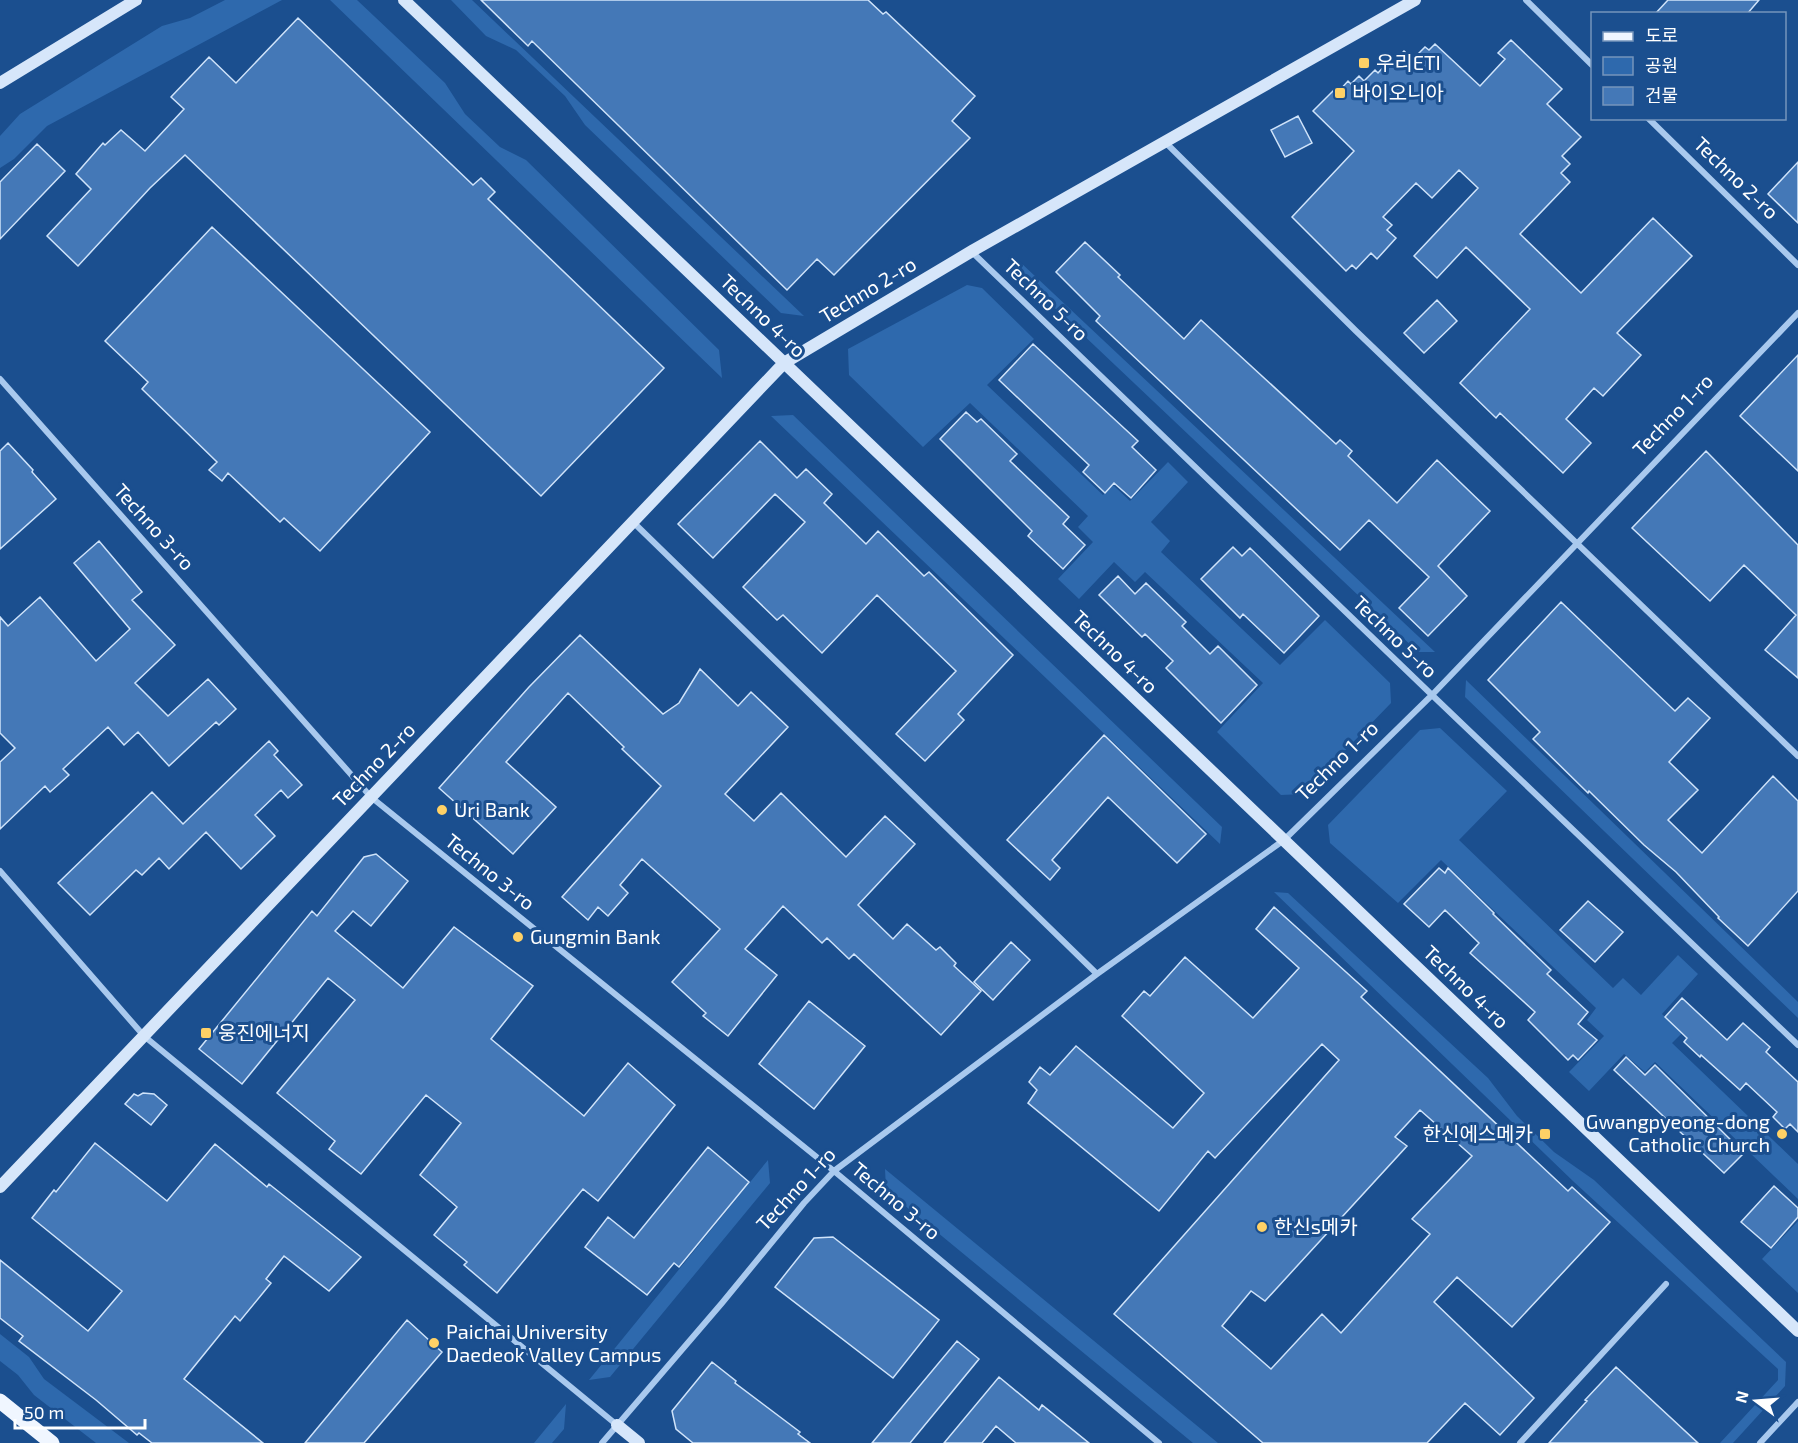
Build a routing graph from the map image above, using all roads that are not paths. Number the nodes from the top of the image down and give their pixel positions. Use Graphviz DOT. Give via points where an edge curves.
graph roads {
  1 [pos="136,0"];
  2 [pos="404,0"];
  3 [pos="1415,0"];
  4 [pos="1526,0"];
  5 [pos="1591,63"];
  6 [pos="0,83"];
  7 [pos="1650,120"];
  8 [pos="1164,141"];
  9 [pos="972,251"];
  10 [pos="1798,265"];
  11 [pos="1798,313"];
  12 [pos="784,363"];
  13 [pos="0,379"];
  14 [pos="633,522"];
  15 [pos="1577,544"];
  16 [pos="1432,695"];
  17 [pos="1798,756"];
  18 [pos="371,797"];
  19 [pos="1284,840"];
  20 [pos="0,871"];
  21 [pos="1097,974"];
  22 [pos="144,1036"];
  23 [pos="1798,1045"];
  24 [pos="834,1171"];
  25 [pos="0,1187"];
  26 [pos="1666,1284"];
  27 [pos="1798,1331"];
  28 [pos="0,1401"];
  29 [pos="1798,1402"];
  30 [pos="617,1425"];
  31 [pos="52,1443"];
  32 [pos="602,1443"];
  33 [pos="639,1443"];
  34 [pos="1159,1443"];
  35 [pos="1520,1443"];
  36 [pos="1760,1443"];
  1 -- 6 [label="main road"];
  2 -- 12 [label="main road, Techno 4-ro"];
  3 -- 8 [label="main road, Techno 2-ro"];
  4 -- 5 [label="street"];
  7 -- 10 [label="street, Techno 2-ro"];
  8 -- 9 [label="main road, Techno 2-ro"];
  8 -- 15 [label="street"];
  9 -- 12 [label="main road, Techno 2-ro"];
  9 -- 16 [label="street, Techno 5-ro"];
  11 -- 15 [label="street, Techno 1-ro"];
  12 -- 14 [label="main road, Techno 2-ro"];
  12 -- 19 [label="main road, Techno 4-ro"];
  13 -- 18 [label="street, Techno 3-ro"];
  14 -- 18 [label="main road, Techno 2-ro"];
  14 -- 21 [label="street"];
  15 -- 16 [label="street, Techno 1-ro"];
  15 -- 17 [label="street"];
  16 -- 19 [label="street, Techno 1-ro"];
  16 -- 23 [label="street, Techno 5-ro"];
  18 -- 22 [label="main road, Techno 2-ro"];
  18 -- 24 [label="street, Techno 3-ro"];
  19 -- 21 [label="street, Techno 1-ro"];
  19 -- 27 [label="main road, Techno 4-ro"];
  20 -- 22 [label="street"];
  21 -- 24 [label="street, Techno 1-ro"];
  22 -- 25 [label="main road, Techno 2-ro"];
  22 -- 30 [label="street"];
  24 -- 30 [label="street, Techno 1-ro"];
  24 -- 34 [label="street, Techno 3-ro"];
  26 -- 35 [label="street"];
  28 -- 31 [label="main road"];
  29 -- 36 [label="street"];
  30 -- 32 [label="street, Techno 1-ro"];
  30 -- 33 [label="main road"];
}
